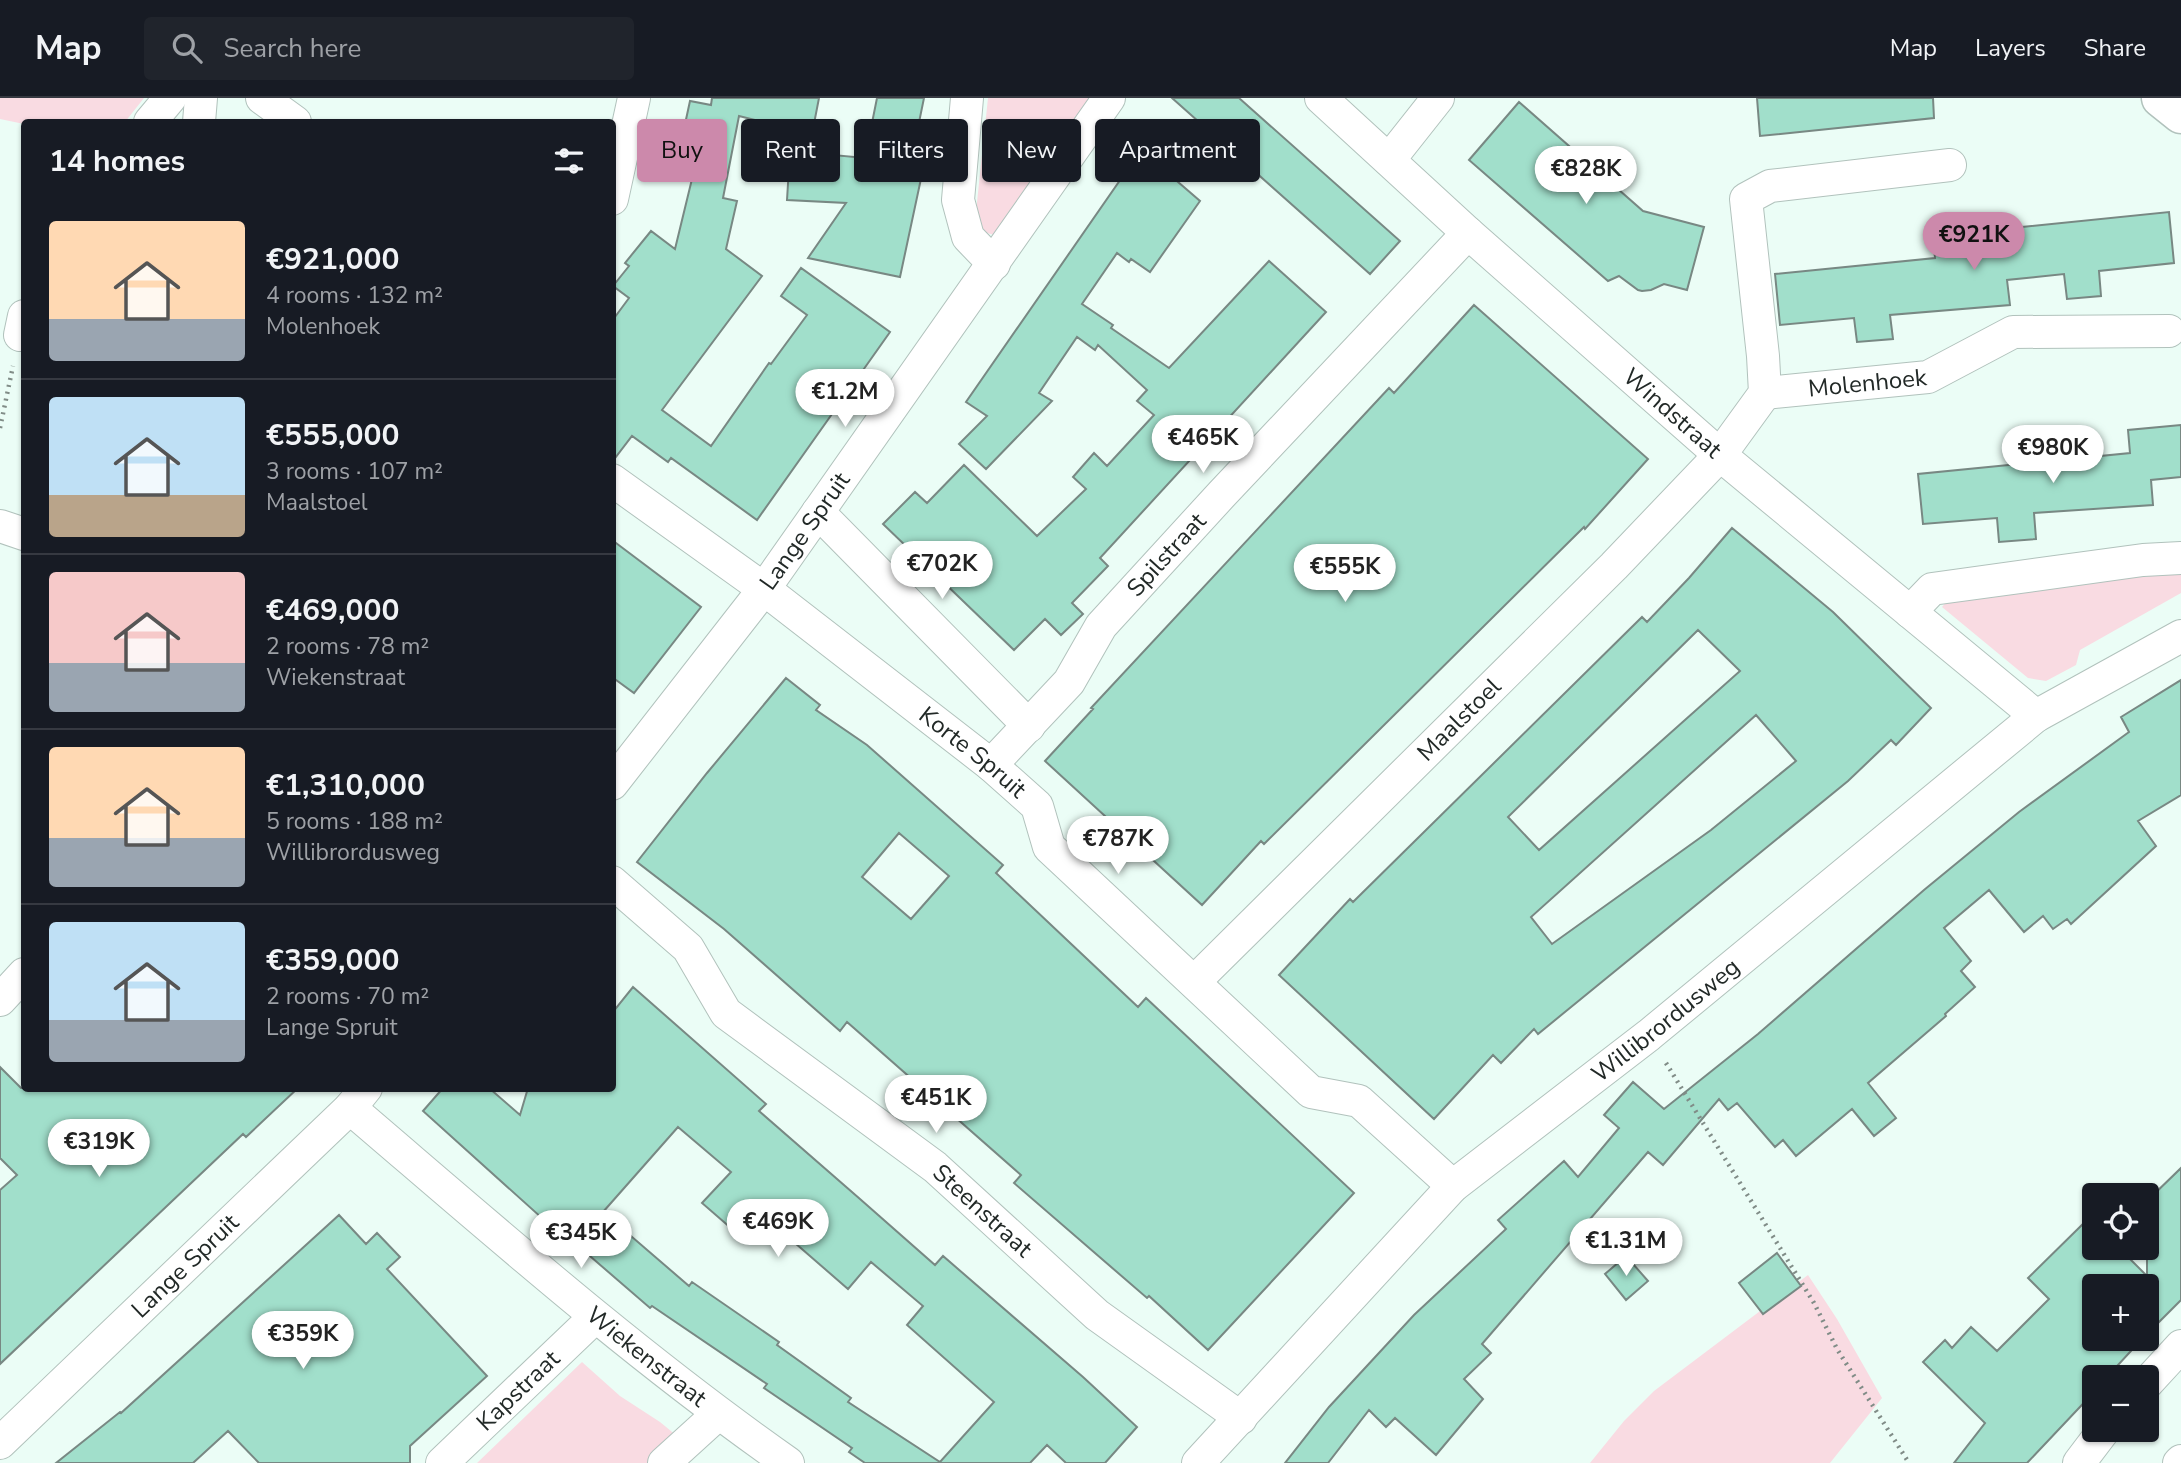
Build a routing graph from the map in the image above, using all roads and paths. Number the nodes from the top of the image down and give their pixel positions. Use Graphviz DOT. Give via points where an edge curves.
graph roads {
  1 [pos="170,98"];
  2 [pos="201,98"];
  3 [pos="262,98"];
  4 [pos="634,98"];
  5 [pos="967,98"];
  6 [pos="1110,98"];
  7 [pos="1321,98"];
  8 [pos="1438,98"];
  9 [pos="2161,98"];
  10 [pos="2181,114"];
  11 [pos="152,119"];
  12 [pos="199,119"];
  13 [pos="291,119"];
  14 [pos="1390,160"];
  15 [pos="1950,165"];
  16 [pos="616,181"];
  17 [pos="1468,233"];
  18 [pos="994,264"];
  19 [pos="21,331"];
  20 [pos="2169,331"];
  21 [pos="1766,393"];
  22 [pos="0,428"];
  23 [pos="1720,455"];
  24 [pos="616,483"];
  25 [pos="818,512"];
  26 [pos="0,526"];
  27 [pos="21,533"];
  28 [pos="2181,558"];
  29 [pos="764,589"];
  30 [pos="1910,612"];
  31 [pos="2181,636"];
  32 [pos="2036,716"];
  33 [pos="1029,726"];
  34 [pos="991,765"];
  35 [pos="616,779"];
  36 [pos="616,885"];
  37 [pos="21,977"];
  38 [pos="1194,982"];
  39 [pos="0,1000"];
  40 [pos="1649,1035"];
  41 [pos="358,1098"];
  42 [pos="1453,1186"];
  43 [pos="595,1317"];
  44 [pos="2181,1346"];
  45 [pos="2159,1370"];
  46 [pos="718,1413"];
  47 [pos="1241,1418"];
  48 [pos="2095,1442"];
  49 [pos="0,1443"];
  50 [pos="442,1463"];
  51 [pos="664,1463"];
  52 [pos="788,1463"];
  53 [pos="1198,1463"];
  54 [pos="1909,1463"];
  55 [pos="2079,1463"];
  1 -- 11 [label="street"];
  2 -- 12 [label="street"];
  3 -- 13 [label="street"];
  4 -- 16 [label="street"];
  5 -- 18 [label="street" via="958,200 968,237"];
  6 -- 18 [label="street, Lange Spruit"];
  7 -- 14 [label="street, Windstraat"];
  8 -- 14 [label="street"];
  9 -- 10 [label="street"];
  14 -- 17 [label="street, Windstraat"];
  15 -- 21 [label="street" via="1770,186 1746,200"];
  17 -- 23 [label="street, Windstraat"];
  17 -- 33 [label="street, Spilstraat" via="1101,626 1069,682"];
  18 -- 25 [label="street, Lange Spruit"];
  19 -- 22 [label="path"];
  20 -- 21 [label="street, Molenhoek" via="2012,332 1928,377"];
  21 -- 23 [label="street"];
  23 -- 30 [label="street, Windstraat"];
  23 -- 38 [label="street, Maalstoel"];
  24 -- 29 [label="street, Korte Spruit"];
  25 -- 29 [label="street, Lange Spruit"];
  25 -- 33 [label="street"];
  26 -- 27 [label="street"];
  28 -- 30 [label="street" via="1932,589"];
  29 -- 34 [label="street, Korte Spruit"];
  29 -- 35 [label="street, Lange Spruit"];
  30 -- 32 [label="street, Windstraat"];
  31 -- 32 [label="street, Willibrordusweg"];
  32 -- 40 [label="street, Willibrordusweg"];
  33 -- 34 [label="street, Spilstraat"];
  34 -- 38 [label="street, Korte Spruit" via="1037,806 1049,847"];
  36 -- 47 [label="street, Steenstraat" via="688,948 726,1013 934,1167 1097,1315"];
  37 -- 39 [label="street"];
  38 -- 42 [label="street, Korte Spruit" via="1311,1092 1359,1101"];
  40 -- 42 [label="street, Willibrordusweg"];
  40 -- 54 [label="path"];
  41 -- 43 [label="street, Wiekenstraat"];
  41 -- 49 [label="street, Lange Spruit"];
  42 -- 47 [label="street, Willibrordusweg"];
  43 -- 46 [label="street, Wiekenstraat"];
  43 -- 50 [label="street, Kapstraat"];
  44 -- 45 [label="street"];
  46 -- 51 [label="street"];
  46 -- 52 [label="street, Wiekenstraat"];
  47 -- 53 [label="street, Willibrordusweg"];
  48 -- 55 [label="street"];
}
